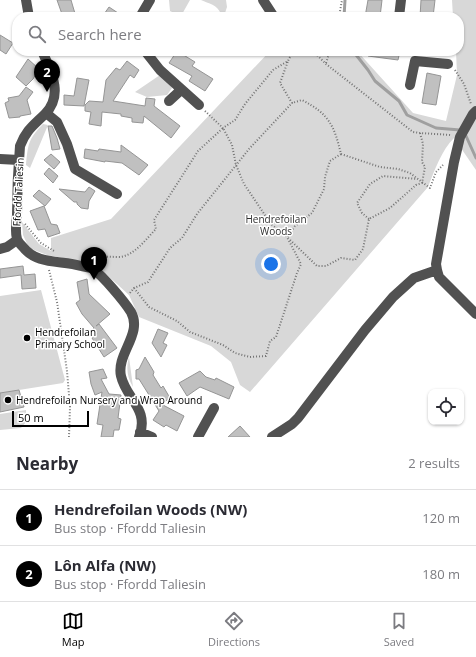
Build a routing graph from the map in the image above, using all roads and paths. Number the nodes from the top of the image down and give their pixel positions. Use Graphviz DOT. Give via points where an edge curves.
graph roads {
  1 [pos="26,0"];
  2 [pos="150,0"];
  3 [pos="263,0"];
  4 [pos="342,0"];
  5 [pos="401,0"];
  6 [pos="28,12"];
  7 [pos="143,12"];
  8 [pos="271,12"];
  9 [pos="340,12"];
  10 [pos="400,12"];
  11 [pos="44,56"];
  12 [pos="149,56"];
  13 [pos="290,56"];
  14 [pos="318,56"];
  15 [pos="328,56"];
  16 [pos="414,56"];
  17 [pos="288,61"];
  18 [pos="415,61"];
  19 [pos="326,64"];
  20 [pos="448,64"];
  21 [pos="410,85"];
  22 [pos="181,90"];
  23 [pos="169,101"];
  24 [pos="292,103"];
  25 [pos="199,105"];
  26 [pos="46,113"];
  27 [pos="474,113"];
  28 [pos="223,128"];
  29 [pos="420,133"];
  30 [pos="460,137"];
  31 [pos="341,154"];
  32 [pos="0,159"];
  33 [pos="19,160"];
  34 [pos="454,162"];
  35 [pos="236,165"];
  36 [pos="418,179"];
  37 [pos="422,182"];
  38 [pos="117,194"];
  39 [pos="17,214"];
  40 [pos="369,219"];
  41 [pos="287,237"];
  42 [pos="17,240"];
  43 [pos="0,249"];
  44 [pos="56,252"];
  45 [pos="93,258"];
  46 [pos="46,261"];
  47 [pos="437,270"];
  48 [pos="134,288"];
  49 [pos="123,302"];
  50 [pos="476,314"];
  51 [pos="214,408"];
  52 [pos="140,435"];
  53 [pos="69,437"];
  54 [pos="152,437"];
  55 [pos="198,437"];
  56 [pos="272,437"];
  1 -- 6 [label="street"];
  2 -- 7 [label="street"];
  3 -- 8 [label="street"];
  4 -- 9 [label="path"];
  5 -- 10 [label="street"];
  11 -- 26 [label="street, Ffordd Taliesin" via="55,84 55,96"];
  12 -- 22 [label="street"];
  13 -- 17 [label="path"];
  14 -- 19 [label="path"];
  15 -- 19 [label="path"];
  16 -- 18 [label="street"];
  17 -- 24 [label="path" via="280,83"];
  17 -- 28 [label="path" via="272,70 235,120"];
  18 -- 20 [label="street"];
  18 -- 21 [label="street"];
  19 -- 29 [label="path" via="413,132"];
  20 -- 27 [label="path" via="458,72"];
  22 -- 23 [label="street"];
  22 -- 25 [label="street"];
  24 -- 31 [label="path" via="302,100 323,113 336,133"];
  24 -- 35 [label="path"];
  25 -- 28 [label="path"];
  26 -- 33 [label="street, Ffordd Taliesin" via="24,135"];
  26 -- 38 [label="street" via="57,122 75,169"];
  27 -- 30 [label="street"];
  28 -- 35 [label="path" via="232,146"];
  28 -- 45 [label="path" via="198,151 154,220 156,228 134,251 122,257"];
  29 -- 30 [label="path"];
  29 -- 37 [label="path" via="423,144 422,162 425,167"];
  30 -- 34 [label="street"];
  31 -- 36 [label="path" via="380,167 398,169"];
  31 -- 41 [label="path" via="330,161 324,189 312,213 295,226"];
  32 -- 33 [label="street"];
  33 -- 39 [label="street, Ffordd Taliesin"];
  34 -- 37 [label="path" via="442,165 436,172 430,188"];
  34 -- 47 [label="street"];
  35 -- 41 [label="path" via="244,184 271,224"];
  35 -- 48 [label="path" via="197,214 182,238 170,248 148,282"];
  36 -- 37 [label="path"];
  36 -- 40 [label="path" via="383,176 370,184 357,204"];
  37 -- 40 [label="path" via="390,208"];
  39 -- 42 [label="street, Ffordd Taliesin"];
  39 -- 44 [label="path" via="41,243"];
  40 -- 41 [label="path" via="363,250 355,260 341,258 326,266 317,266"];
  41 -- 48 [label="path" via="302,264 276,336 270,342 266,356 250,357 235,353 224,345 190,332 177,320 149,307"];
  42 -- 43 [label="street"];
  42 -- 46 [label="street, Ffordd Taliesin" via="26,251"];
  46 -- 49 [label="street, Ffordd Taliesin" via="69,262 92,268"];
  46 -- 53 [label="path" via="57,302 67,371"];
  47 -- 50 [label="street" via="439,277"];
  47 -- 56 [label="street" via="414,278 393,297 298,418"];
  48 -- 49 [label="path"];
  49 -- 52 [label="street, Ffordd Taliesin" via="132,313 133,324 132,335 120,364 120,372 142,417"];
  51 -- 55 [label="street"];
  52 -- 54 [label="street"];
}
